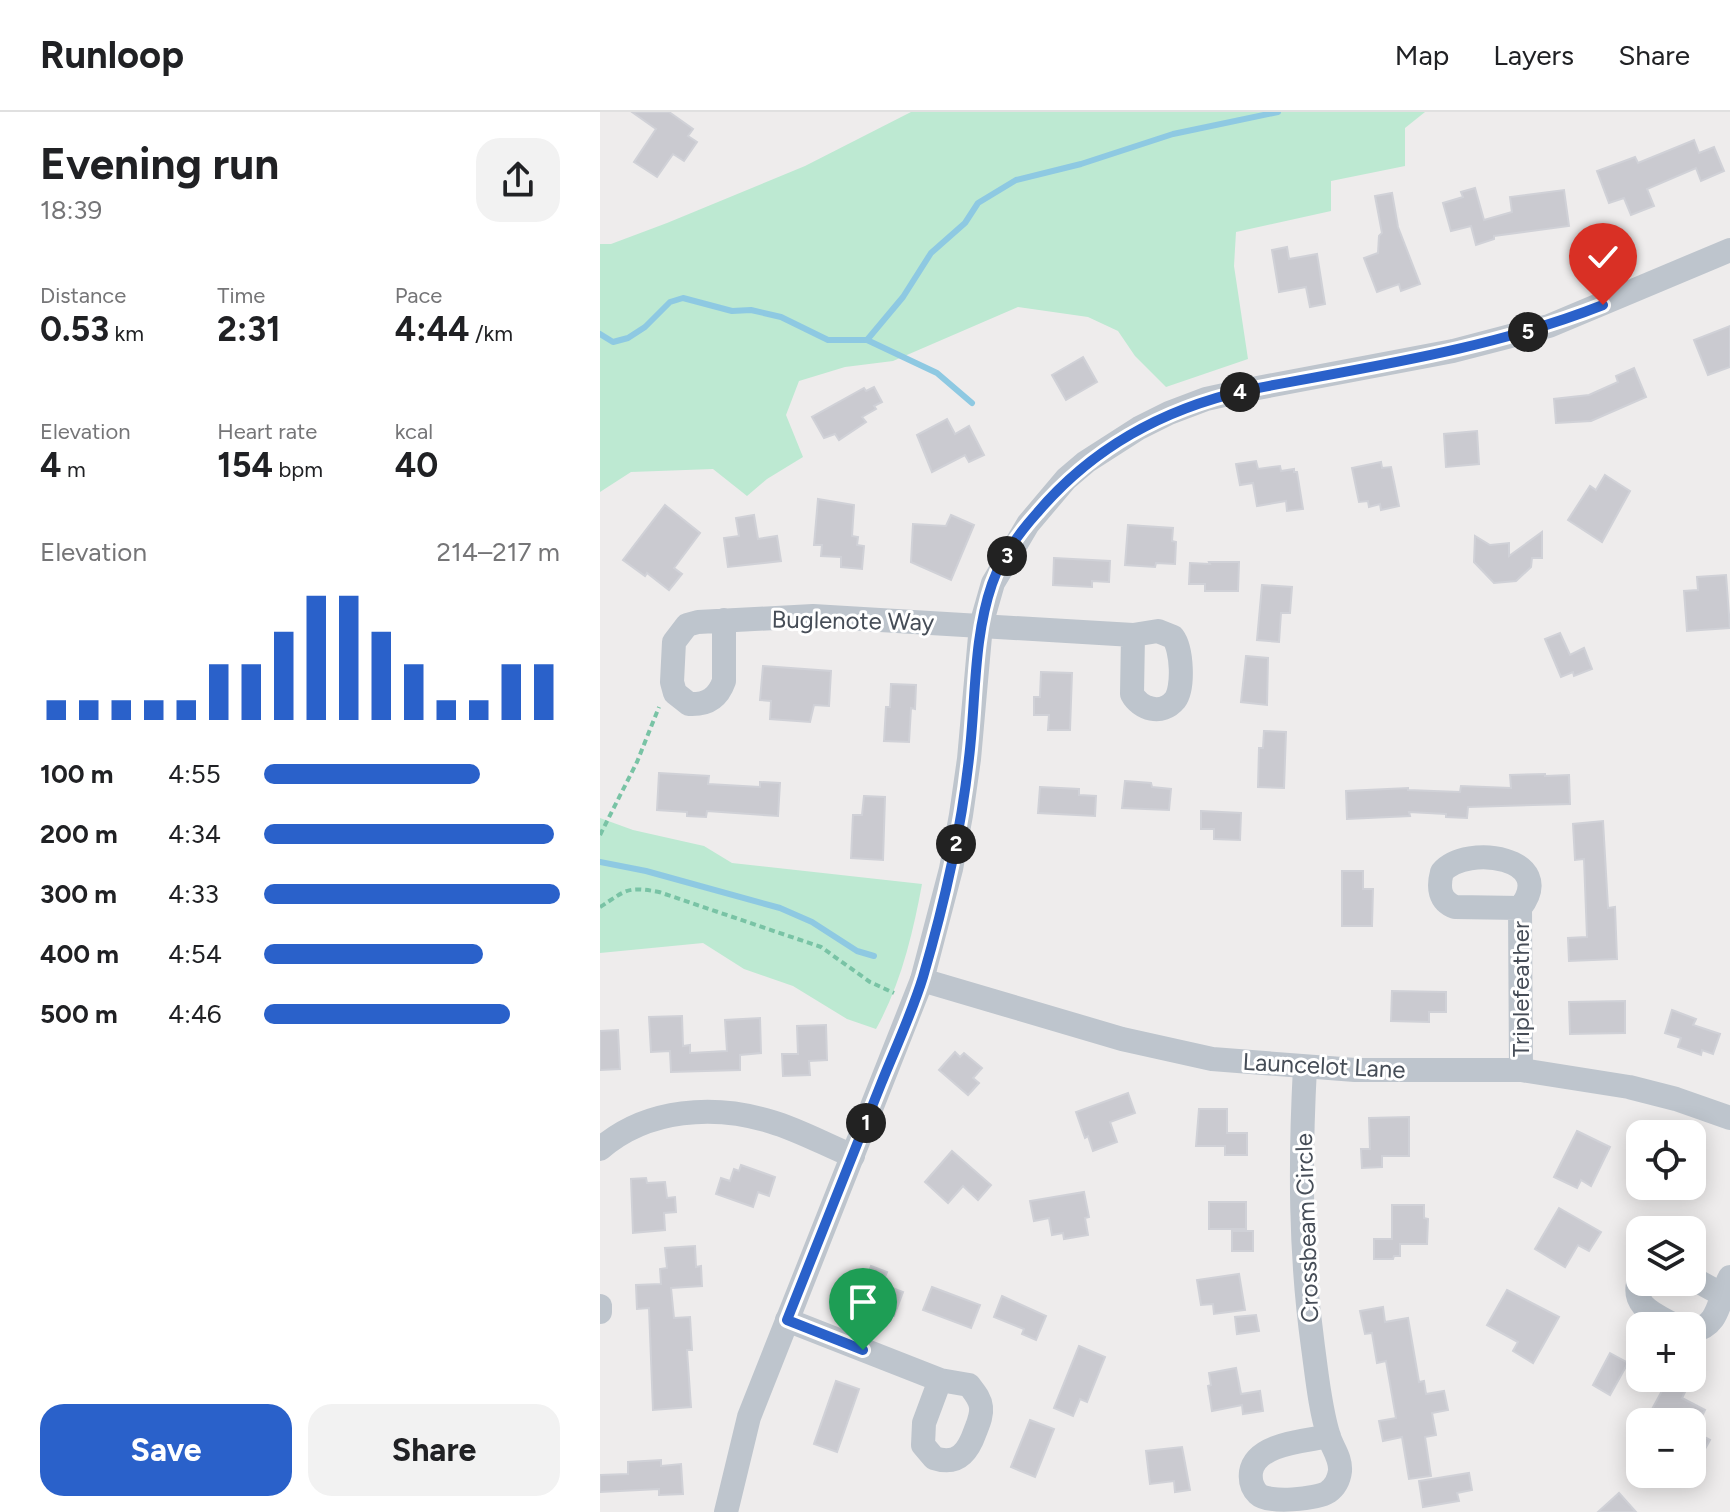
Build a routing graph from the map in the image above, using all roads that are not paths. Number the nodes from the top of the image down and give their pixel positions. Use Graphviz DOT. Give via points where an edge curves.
graph roads {
  1 [pos="1730,250"];
  2 [pos="724,620"];
  3 [pos="981,625"];
  4 [pos="1133,635"];
  5 [pos="1520,908"];
  6 [pos="922,980"];
  7 [pos="1305,1067"];
  8 [pos="1521,1070"];
  9 [pos="1730,1118"];
  10 [pos="600,1149"];
  11 [pos="853,1156"];
  12 [pos="1725,1285"];
  13 [pos="1637,1296"];
  14 [pos="600,1306"];
  15 [pos="600,1312"];
  16 [pos="1650,1312"];
  17 [pos="787,1320"];
  18 [pos="1706,1327"];
  19 [pos="940,1380"];
  20 [pos="1329,1436"];
  21 [pos="726,1512"];
  1 -- 3 [label="street" via="1537,330 1206,399 1139,428 1066,479 1028,524 993,583"];
  2 -- 2 [label="street, Buglenote Way" via="687,625 674,642 672,682 675,693 689,704 707,703 721,690"];
  2 -- 3 [label="street, Buglenote Way" via="813,616"];
  3 -- 4 [label="street, Buglenote Way"];
  3 -- 6 [label="street" via="961,815"];
  5 -- 8 [label="street, Triplefeather"];
  6 -- 7 [label="street, Launcelot Lane" via="1171,1052"];
  6 -- 11 [label="street"];
  7 -- 8 [label="street, Launcelot Lane"];
  7 -- 20 [label="street, Crossbeam Circle" via="1300,1164 1304,1286"];
  8 -- 9 [label="street, Launcelot Lane" via="1629,1087"];
  10 -- 11 [label="street" via="628,1129 667,1115 728,1112 773,1122"];
  11 -- 17 [label="street"];
  12 -- 18 [label="street"];
  13 -- 16 [label="street"];
  14 -- 15 [label="street"];
  17 -- 19 [label="street"];
  17 -- 21 [label="street" via="749,1417"];
}
